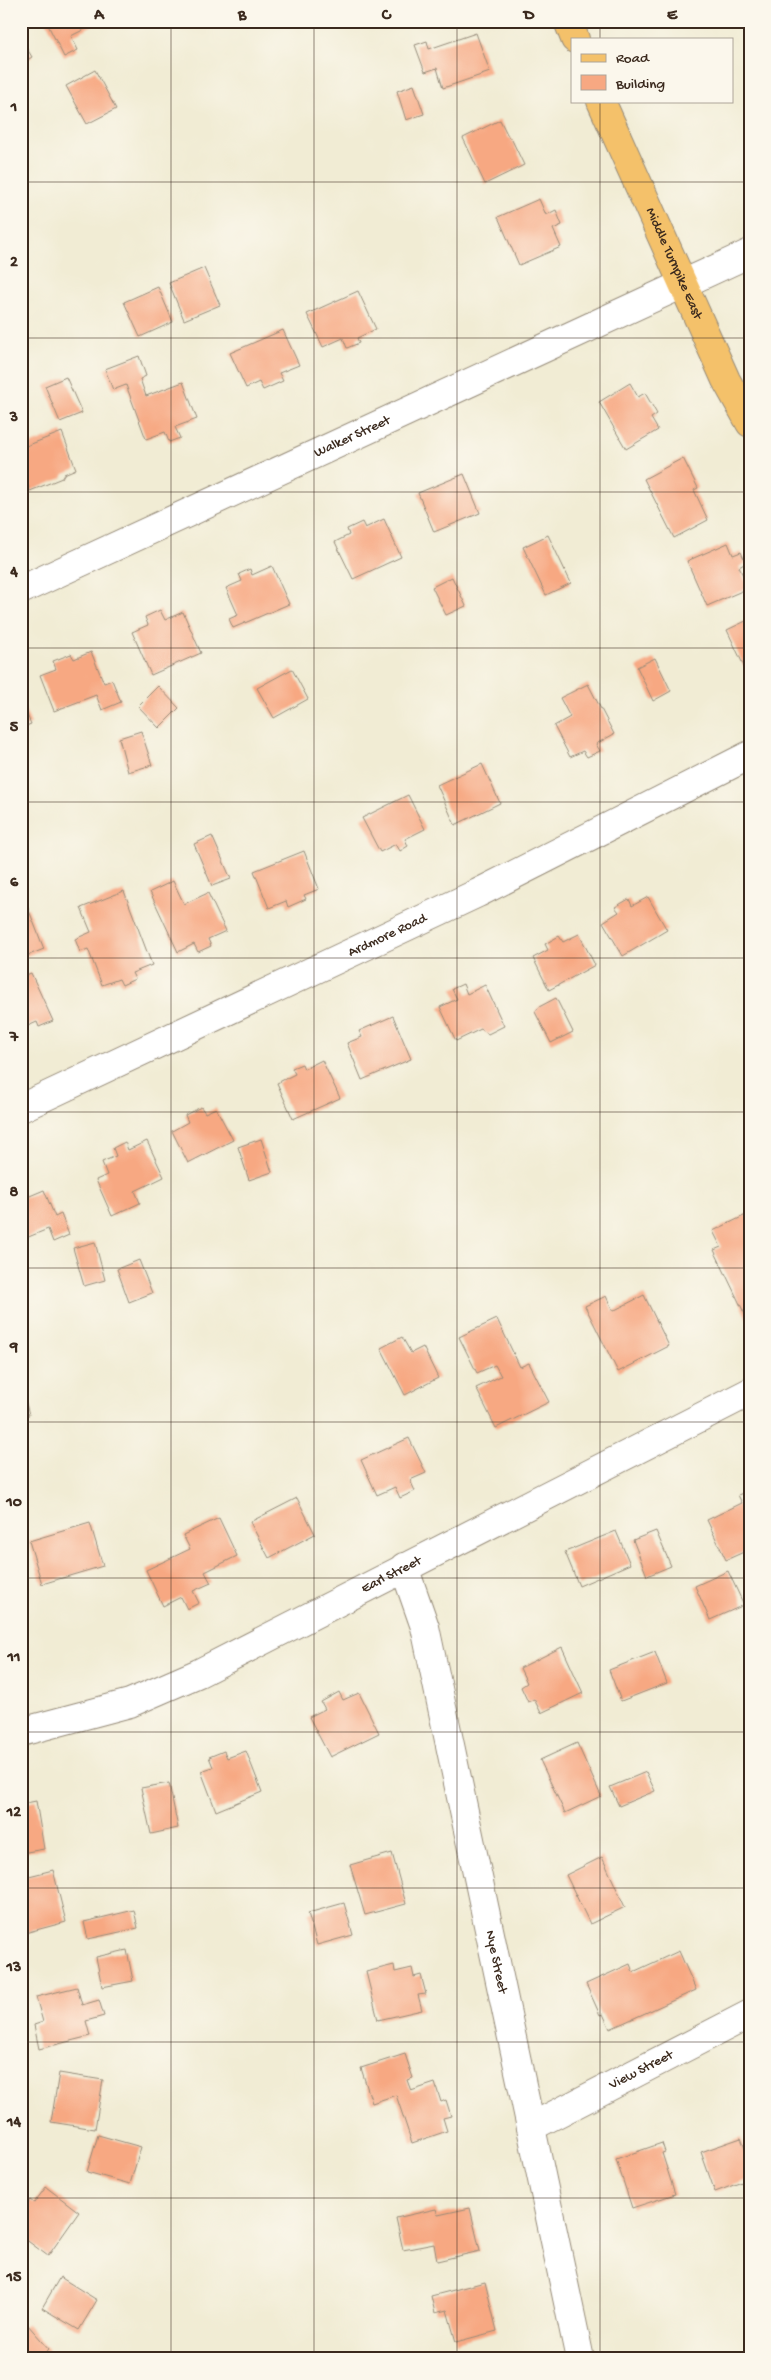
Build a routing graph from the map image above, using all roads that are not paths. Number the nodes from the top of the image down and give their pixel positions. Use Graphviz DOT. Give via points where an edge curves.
graph roads {
  1 [pos="568,21"];
  2 [pos="575,38"];
  3 [pos="601,102"];
  4 [pos="750,253"];
  5 [pos="683,284"];
  6 [pos="750,423"];
  7 [pos="21,590"];
  8 [pos="750,755"];
  9 [pos="21,1108"];
  10 [pos="750,1392"];
  11 [pos="404,1567"];
  12 [pos="21,1732"];
  13 [pos="750,2014"];
  14 [pos="531,2127"];
  15 [pos="580,2359"];
  1 -- 2 [label="main road"];
  3 -- 5 [label="main road, Middle Turnpike East"];
  4 -- 5 [label="street, Walker Street"];
  5 -- 6 [label="main road, Middle Turnpike East" via="726,380"];
  5 -- 7 [label="street, Walker Street"];
  8 -- 9 [label="street, Ardmore Road" via="478,893"];
  10 -- 11 [label="street, Earl Street"];
  11 -- 12 [label="street, Earl Street" via="199,1673 130,1703"];
  11 -- 14 [label="street, Nye Street" via="424,1627"];
  13 -- 14 [label="street, View Street"];
  14 -- 15 [label="street, Nye Street"];
}
